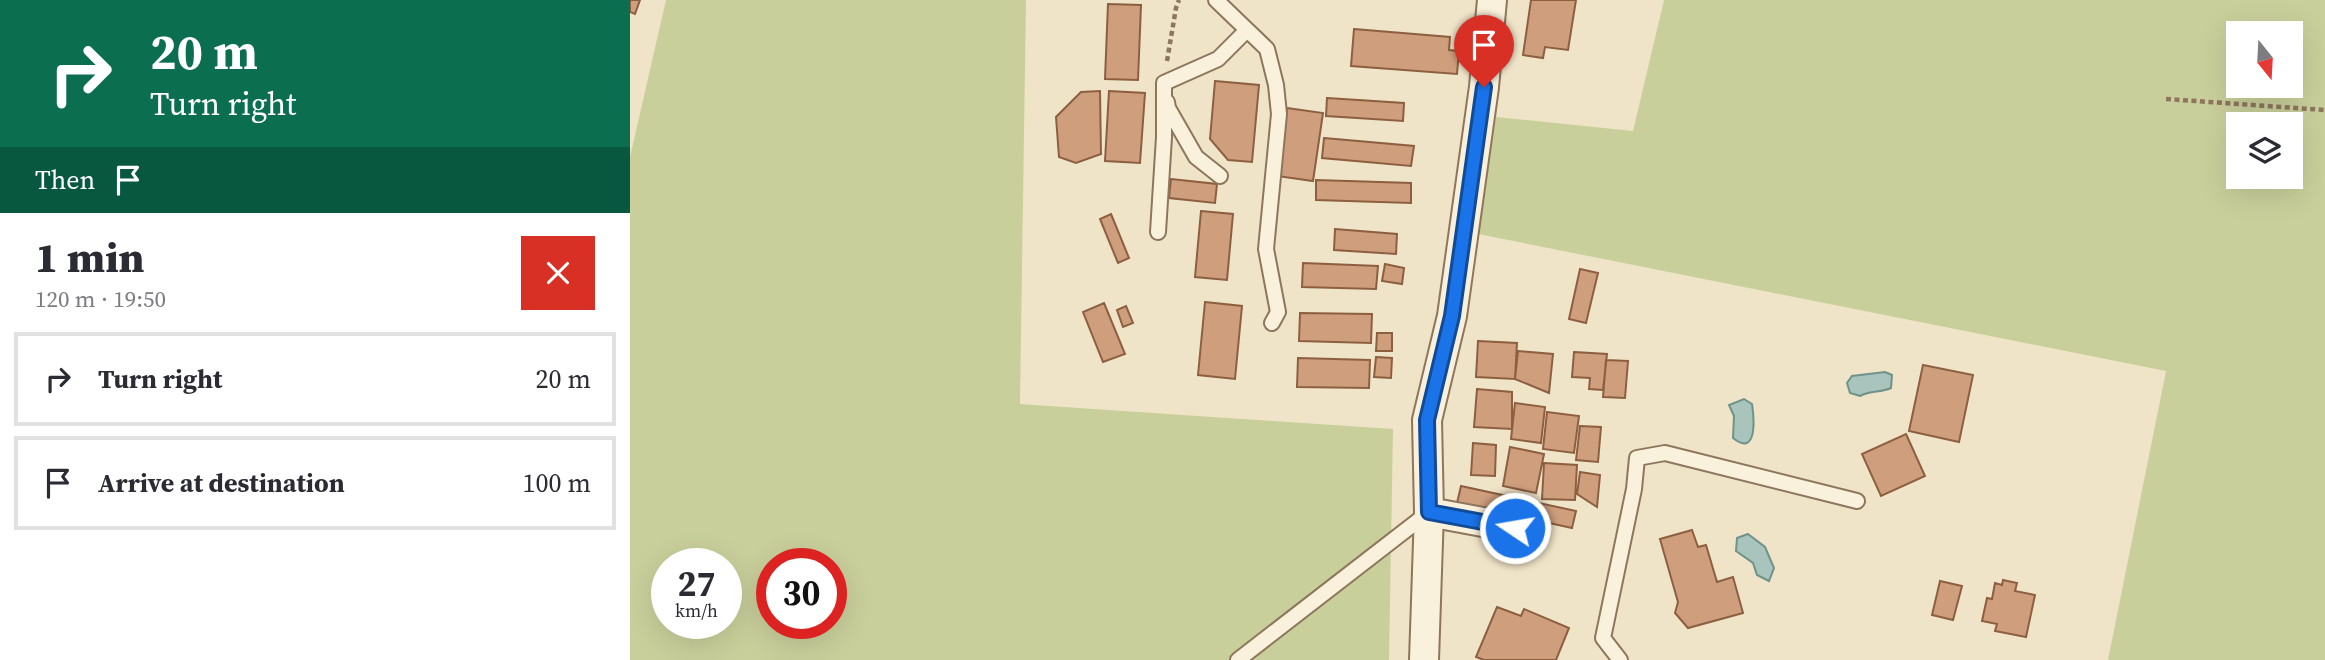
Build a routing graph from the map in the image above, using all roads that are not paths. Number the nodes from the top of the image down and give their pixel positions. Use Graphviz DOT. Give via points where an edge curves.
graph roads {
  1 [pos="1216,0"];
  2 [pos="1492,0"];
  3 [pos="1246,31"];
  4 [pos="1164,83"];
  5 [pos="1220,176"];
  6 [pos="1158,232"];
  7 [pos="1272,323"];
  8 [pos="1857,501"];
  9 [pos="1429,512"];
  10 [pos="1515,528"];
  11 [pos="1238,660"];
  12 [pos="1424,660"];
  13 [pos="1620,660"];
  1 -- 3 [label="lane"];
  2 -- 9 [label="street" via="1452,316 1427,420"];
  3 -- 4 [label="lane" via="1218,59"];
  3 -- 7 [label="lane" via="1267,48 1279,114 1266,249 1278,312"];
  4 -- 5 [label="lane" via="1168,108 1196,157"];
  4 -- 6 [label="lane"];
  8 -- 13 [label="lane" via="1665,453 1637,458 1603,638"];
  9 -- 10 [label="street"];
  9 -- 11 [label="lane"];
  9 -- 12 [label="street"];
}
